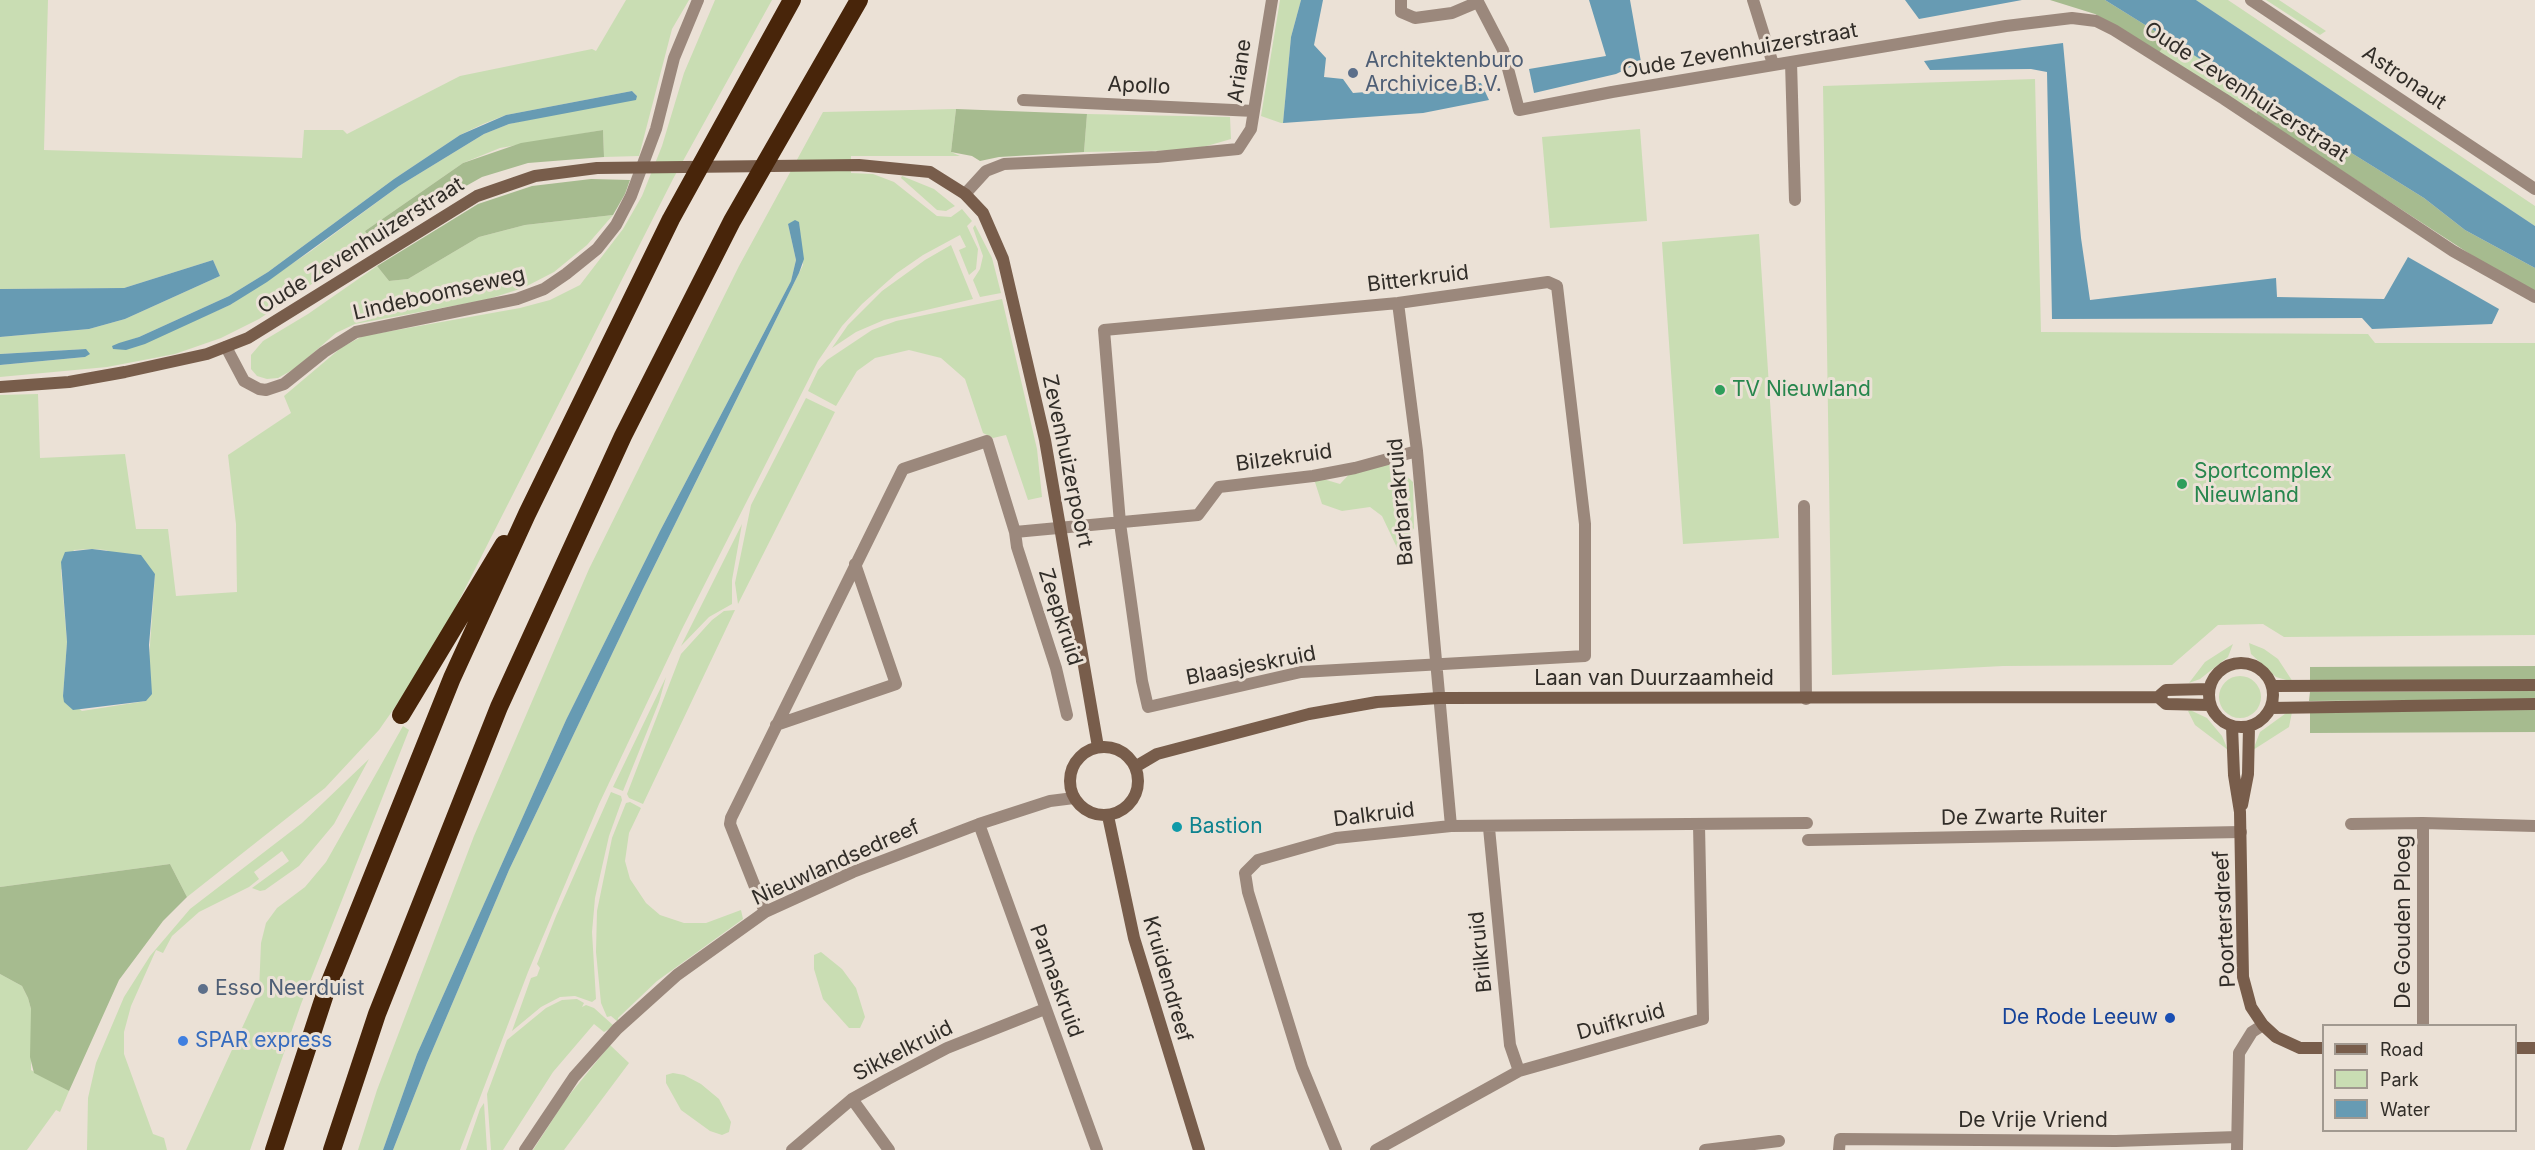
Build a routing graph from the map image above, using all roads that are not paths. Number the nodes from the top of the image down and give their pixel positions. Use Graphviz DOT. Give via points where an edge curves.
graph roads {
  1 [pos="698,0"];
  2 [pos="792,0"];
  3 [pos="859,0"];
  4 [pos="1272,0"];
  5 [pos="1401,0"];
  6 [pos="1753,0"];
  7 [pos="2251,0"];
  8 [pos="1478,1"];
  9 [pos="1791,62"];
  10 [pos="1773,64"];
  11 [pos="1023,100"];
  12 [pos="1254,111"];
  13 [pos="859,165"];
  14 [pos="2535,189"];
  15 [pos="965,194"];
  16 [pos="1795,200"];
  17 [pos="2535,297"];
  18 [pos="1398,303"];
  19 [pos="226,347"];
  20 [pos="0,387"];
  21 [pos="1417,451"];
  22 [pos="1804,506"];
  23 [pos="527,514"];
  24 [pos="1120,523"];
  25 [pos="1062,530"];
  26 [pos="1015,532"];
  27 [pos="855,564"];
  28 [pos="1585,656"];
  29 [pos="1434,665"];
  30 [pos="2272,686"];
  31 [pos="2535,686"];
  32 [pos="2209,689"];
  33 [pos="2158,697"];
  34 [pos="1439,698"];
  35 [pos="1806,699"];
  36 [pos="2535,704"];
  37 [pos="2210,705"];
  38 [pos="2271,708"];
  39 [pos="401,715"];
  40 [pos="1067,715"];
  41 [pos="776,725"];
  42 [pos="2232,726"];
  43 [pos="2249,727"];
  44 [pos="1098,747"];
  45 [pos="1135,767"];
  46 [pos="1074,798"];
  47 [pos="2240,812"];
  48 [pos="1108,816"];
  49 [pos="1807,823"];
  50 [pos="2423,823"];
  51 [pos="978,824"];
  52 [pos="2351,824"];
  53 [pos="1699,825"];
  54 [pos="1451,826"];
  55 [pos="2535,826"];
  56 [pos="1489,828"];
  57 [pos="2241,832"];
  58 [pos="1808,840"];
  59 [pos="765,912"];
  60 [pos="1045,1009"];
  61 [pos="2423,1024"];
  62 [pos="2263,1025"];
  63 [pos="2322,1048"];
  64 [pos="2517,1048"];
  65 [pos="2535,1048"];
  66 [pos="1519,1071"];
  67 [pos="852,1099"];
  68 [pos="1779,1142"];
  69 [pos="2237,1144"];
  70 [pos="2139,1146"];
  71 [pos="1713,1149"];
  72 [pos="274,1150"];
  73 [pos="332,1150"];
  74 [pos="525,1150"];
  75 [pos="792,1150"];
  76 [pos="889,1150"];
  77 [pos="1097,1150"];
  78 [pos="1199,1150"];
  79 [pos="1336,1150"];
  80 [pos="1376,1150"];
  81 [pos="1839,1150"];
  1 -- 19 [label="street, Lindeboomseweg" via="674,58 656,129 632,196 597,249 566,274 544,289 518,299 356,332 284,384 266,390 244,381"];
  2 -- 23 [label="highway" via="671,219"];
  3 -- 73 [label="highway" via="732,221 623,436 500,707 377,1014"];
  4 -- 12 [label="street, Ariane"];
  5 -- 8 [label="street" via="1401,12 1414,18 1452,13"];
  6 -- 10 [label="street"];
  7 -- 14 [label="street, Astronaut"];
  8 -- 10 [label="street, Oude Zevenhuizerstraat" via="1503,50 1519,110"];
  9 -- 10 [label="street, Oude Zevenhuizerstraat"];
  9 -- 16 [label="street"];
  9 -- 17 [label="street, Oude Zevenhuizerstraat" via="2017,25 2072,18 2096,21 2214,93 2453,251"];
  11 -- 12 [label="street, Apollo"];
  12 -- 15 [label="street, Ariane" via="1248,136 1241,146 1224,153 1004,164 986,171"];
  13 -- 15 [label="street, Zevenhuizerpoort" via="930,172"];
  13 -- 19 [label="street, Oude Zevenhuizerstraat" via="597,168 535,176 477,196 271,326"];
  15 -- 25 [label="street, Zevenhuizerpoort" via="987,219 1003,259"];
  18 -- 21 [label="street, Barbarakruid"];
  18 -- 24 [label="street, Bitterkruid" via="1104,330"];
  18 -- 28 [label="street, Bitterkruid" via="1548,282 1557,286 1585,524"];
  19 -- 20 [label="street, Oude Zevenhuizerstraat" via="125,372"];
  21 -- 24 [label="street, Bilzekruid" via="1323,474 1219,487 1198,515"];
  21 -- 29 [label="street, Barbarakruid"];
  22 -- 35 [label="street"];
  23 -- 39 [label="highway" via="492,561"];
  23 -- 72 [label="highway" via="452,678 330,983"];
  24 -- 25 [label="street, Bilzekruid"];
  24 -- 29 [label="street, Blaasjeskruid" via="1148,707 1301,672"];
  25 -- 26 [label="street"];
  25 -- 44 [label="street, Zevenhuizerpoort"];
  26 -- 27 [label="street, Zeepkruid" via="987,441 903,469"];
  26 -- 40 [label="street, Zeepkruid"];
  27 -- 41 [label="street, Zeepkruid"];
  27 -- 41 [label="street" via="896,684"];
  28 -- 29 [label="street, Blaasjeskruid"];
  29 -- 34 [label="street, Barbarakruid"];
  30 -- 31 [label="street"];
  30 -- 32 [label="street" via="2260,668 2240,662 2223,668"];
  30 -- 38 [label="street"];
  32 -- 33 [label="street" via="2166,690"];
  32 -- 37 [label="street"];
  33 -- 35 [label="street, Laan van Duurzaamheid"];
  33 -- 37 [label="street" via="2166,704"];
  34 -- 35 [label="street, Laan van Duurzaamheid"];
  34 -- 45 [label="street, Laan van Duurzaamheid" via="1377,702 1309,714 1157,754"];
  34 -- 54 [label="street"];
  36 -- 38 [label="street"];
  37 -- 42 [label="street" via="2218,718"];
  38 -- 43 [label="street" via="2262,720"];
  41 -- 59 [label="street, Zeepkruid" via="730,824"];
  42 -- 43 [label="street"];
  42 -- 47 [label="street, Poortersdreef"];
  43 -- 47 [label="street, Poortersdreef" via="2248,774"];
  44 -- 45 [label="street" via="1120,751"];
  44 -- 46 [label="street" via="1073,766 1070,788"];
  45 -- 48 [label="street" via="1134,798"];
  46 -- 48 [label="street" via="1083,808"];
  46 -- 51 [label="street, Nieuwlandsedreef" via="1050,801"];
  47 -- 57 [label="street, Poortersdreef"];
  48 -- 78 [label="street, Kruidendreef" via="1140,958"];
  49 -- 53 [label="street, Dalkruid"];
  50 -- 52 [label="street"];
  50 -- 55 [label="street, De Gouden Ploeg"];
  50 -- 61 [label="street, De Gouden Ploeg"];
  51 -- 59 [label="street, Nieuwlandsedreef" via="853,872"];
  51 -- 60 [label="street, Parnaskruid"];
  53 -- 56 [label="street, Dalkruid"];
  53 -- 66 [label="street, Duifkruid" via="1703,1019"];
  54 -- 56 [label="street, Dalkruid"];
  54 -- 79 [label="street, Dalkruid" via="1336,838 1258,860 1245,873 1296,1046"];
  56 -- 66 [label="street, Brilkruid" via="1510,1045"];
  57 -- 58 [label="street, De Zwarte Ruiter"];
  57 -- 62 [label="street, Poortersdreef" via="2243,977 2251,1007"];
  59 -- 74 [label="street, Nieuwlandsedreef" via="677,975 617,1029 574,1077"];
  60 -- 67 [label="street, Sikkelkruid" via="947,1048"];
  60 -- 77 [label="street, Parnaskruid"];
  62 -- 63 [label="street, Poortersdreef" via="2276,1037 2300,1048"];
  62 -- 69 [label="street" via="2252,1032 2239,1053"];
  64 -- 65 [label="street"];
  66 -- 80 [label="street, Duifkruid"];
  67 -- 75 [label="street, Sikkelkruid"];
  67 -- 76 [label="street"];
  68 -- 71 [label="street"];
  69 -- 70 [label="street, De Vrije Vriend"];
  70 -- 81 [label="street, De Vrije Vriend" via="1840,1139"];
}
